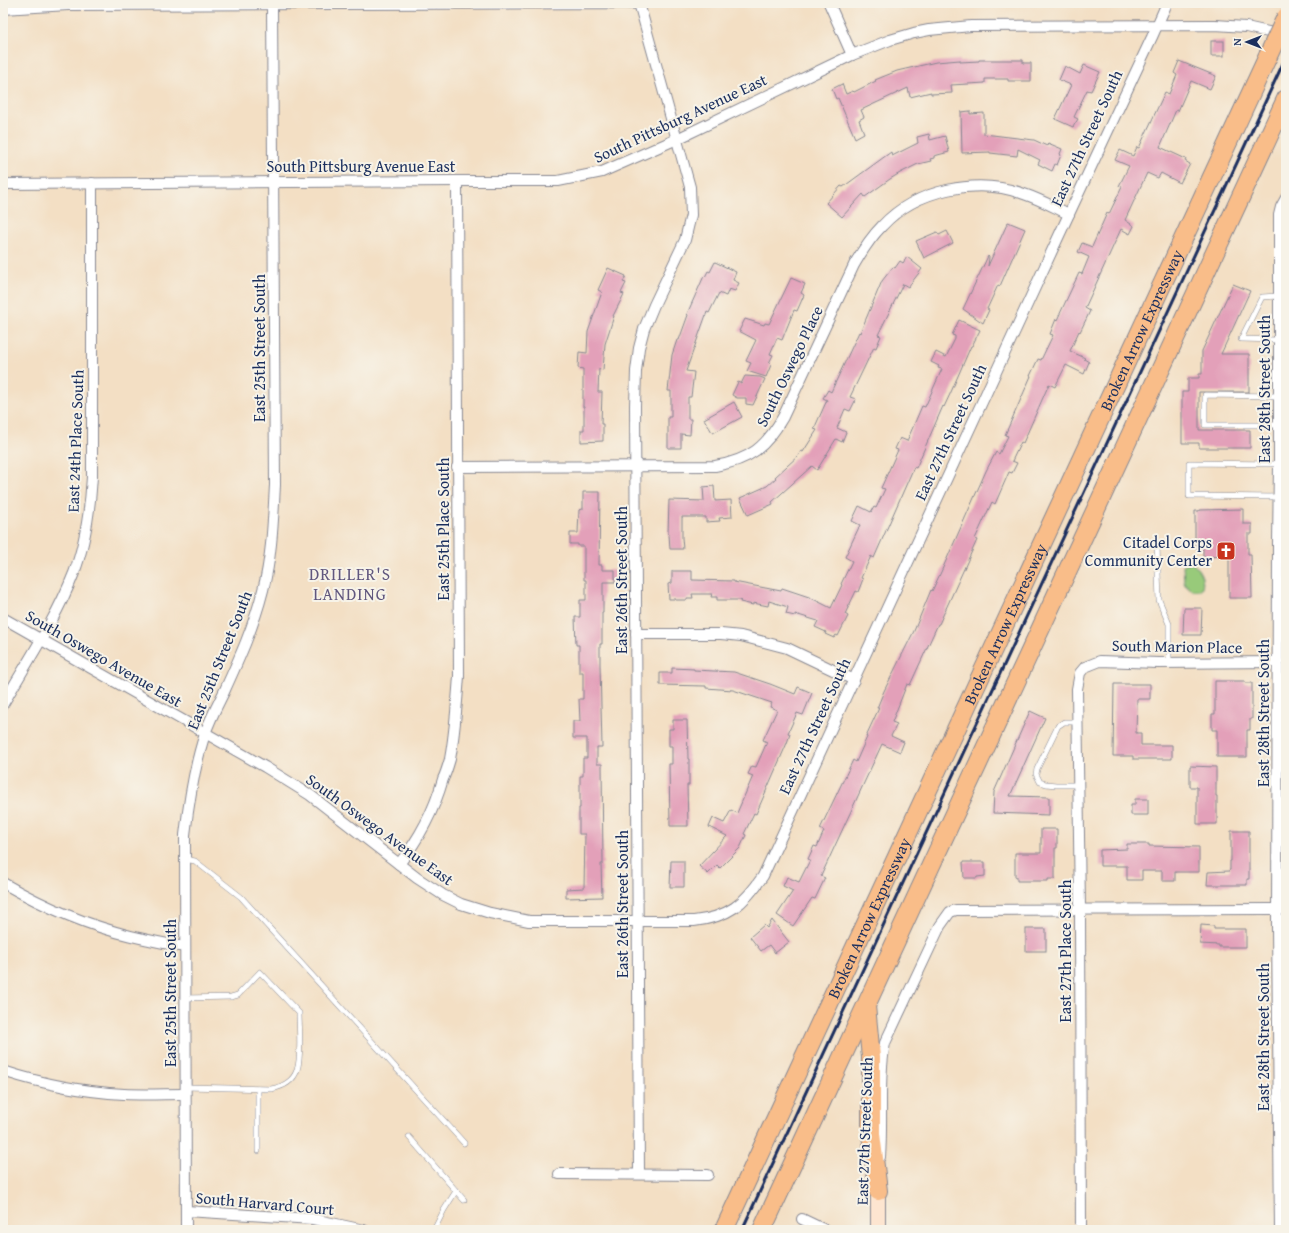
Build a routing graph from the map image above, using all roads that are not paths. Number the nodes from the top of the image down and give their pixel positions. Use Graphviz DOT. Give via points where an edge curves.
graph roads {
  1 [pos="423,3"];
  2 [pos="829,3"];
  3 [pos="1167,3"];
  4 [pos="69,4"];
  5 [pos="272,4"];
  6 [pos="640,4"];
  7 [pos="3,9"];
  8 [pos="1286,17"];
  9 [pos="1157,26"];
  10 [pos="1286,35"];
  11 [pos="852,55"];
  12 [pos="1286,99"];
  13 [pos="677,138"];
  14 [pos="457,181"];
  15 [pos="274,182"];
  16 [pos="92,183"];
  17 [pos="3,184"];
  18 [pos="1286,198"];
  19 [pos="1069,214"];
  20 [pos="1280,296"];
  21 [pos="1280,340"];
  22 [pos="1283,356"];
  23 [pos="1280,396"];
  24 [pos="1280,425"];
  25 [pos="1283,447"];
  26 [pos="1280,464"];
  27 [pos="636,466"];
  28 [pos="457,467"];
  29 [pos="1279,497"];
  30 [pos="1282,544"];
  31 [pos="1158,546"];
  32 [pos="3,618"];
  33 [pos="636,634"];
  34 [pos="41,639"];
  35 [pos="1169,662"];
  36 [pos="1278,662"];
  37 [pos="1080,673"];
  38 [pos="854,680"];
  39 [pos="3,704"];
  40 [pos="1078,722"];
  41 [pos="205,733"];
  42 [pos="1079,785"];
  43 [pos="185,859"];
  44 [pos="399,864"];
  45 [pos="763,876"];
  46 [pos="3,883"];
  47 [pos="1080,909"];
  48 [pos="1282,909"];
  49 [pos="637,922"];
  50 [pos="185,947"];
  51 [pos="185,998"];
  52 [pos="866,1005"];
  53 [pos="3,1071"];
  54 [pos="258,1089"];
  55 [pos="186,1091"];
  56 [pos="409,1137"];
  57 [pos="464,1143"];
  58 [pos="258,1151"];
  59 [pos="559,1174"];
  60 [pos="639,1174"];
  61 [pos="708,1175"];
  62 [pos="456,1191"];
  63 [pos="878,1191"];
  64 [pos="464,1200"];
  65 [pos="186,1211"];
  66 [pos="802,1219"];
  67 [pos="724,1227"];
  68 [pos="186,1230"];
  69 [pos="364,1230"];
  70 [pos="434,1230"];
  71 [pos="762,1230"];
  72 [pos="825,1230"];
  73 [pos="878,1230"];
  74 [pos="1081,1230"];
  75 [pos="1280,1230"];
  1 -- 5 [label="street"];
  1 -- 6 [label="street"];
  2 -- 11 [label="street"];
  3 -- 9 [label="street, East 27th Street South"];
  4 -- 5 [label="street"];
  4 -- 7 [label="street"];
  5 -- 15 [label="street, East 25th Street South"];
  6 -- 13 [label="street, East 26th Street South"];
  8 -- 67 [label="highway, Broken Arrow Expressway, bridge"];
  9 -- 10 [label="street, South Pittsburg Avenue East" via="1246,27"];
  9 -- 11 [label="street, South Pittsburg Avenue East" via="942,28 914,32"];
  9 -- 19 [label="street, East 27th Street South"];
  11 -- 13 [label="street, South Pittsburg Avenue East"];
  12 -- 52 [label="highway"];
  13 -- 14 [label="street, South Pittsburg Avenue East" via="602,172 576,179 542,182"];
  13 -- 27 [label="street, East 26th Street South" via="690,187 690,215 685,240 649,317 639,348 635,406"];
  14 -- 15 [label="street, South Pittsburg Avenue East"];
  14 -- 28 [label="street, East 25th Place South"];
  15 -- 16 [label="street, South Pittsburg Avenue East"];
  15 -- 41 [label="street, East 25th Street South" via="275,485 271,548 264,589 255,618"];
  16 -- 17 [label="street, South Pittsburg Avenue East"];
  16 -- 34 [label="street, East 24th Place South" via="90,513 74,572"];
  18 -- 20 [label="street, East 28th Street South" via="1279,215"];
  19 -- 27 [label="street, South Oswego Place" via="1024,194 1002,188 980,187 941,192 922,198 898,211 882,225 864,247 783,417 766,442 742,459 715,466"];
  19 -- 38 [label="street, East 27th Street South"];
  20 -- 21 [label="street, East 28th Street South"];
  20 -- 21 [label="lane" via="1262,297 1241,339"];
  21 -- 22 [label="street, East 28th Street South"];
  22 -- 23 [label="street, East 28th Street South"];
  23 -- 24 [label="street, East 28th Street South"];
  23 -- 24 [label="lane" via="1205,395 1205,425"];
  24 -- 25 [label="street, East 28th Street South"];
  25 -- 26 [label="street, East 28th Street South"];
  26 -- 29 [label="street, East 28th Street South"];
  26 -- 29 [label="lane" via="1189,463 1189,496"];
  27 -- 28 [label="street, South Oswego Place"];
  27 -- 33 [label="street, East 26th Street South"];
  28 -- 44 [label="street, East 25th Place South" via="459,676 456,720 450,760 437,801 422,833"];
  29 -- 30 [label="street, East 28th Street South"];
  30 -- 36 [label="street, East 28th Street South"];
  31 -- 35 [label="lane" via="1159,600 1169,624"];
  32 -- 34 [label="street, South Oswego Avenue East"];
  33 -- 38 [label="street" via="741,636 787,648"];
  33 -- 49 [label="street, East 26th Street South"];
  34 -- 39 [label="street, East 24th Place South"];
  34 -- 41 [label="street, South Oswego Avenue East"];
  35 -- 36 [label="street, South Marion Place"];
  35 -- 37 [label="street, South Marion Place" via="1100,661 1085,667"];
  36 -- 48 [label="street, East 28th Street South"];
  37 -- 40 [label="street, East 27th Place South"];
  38 -- 45 [label="street, East 27th Street South"];
  40 -- 42 [label="street, East 27th Place South"];
  40 -- 42 [label="lane" via="1064,722 1058,726 1036,774 1040,782 1046,784"];
  41 -- 43 [label="street, East 25th Street South" via="192,784 185,835"];
  41 -- 44 [label="street, South Oswego Avenue East" via="310,795"];
  42 -- 47 [label="street, East 27th Place South"];
  43 -- 50 [label="street, East 25th Street South"];
  43 -- 57 [label="lane" via="195,861 241,898"];
  44 -- 49 [label="street, South Oswego Avenue East" via="442,895 490,913 529,921"];
  45 -- 49 [label="street, South Oswego Avenue East" via="744,901 734,909 709,919"];
  46 -- 50 [label="street" via="44,906 74,918 130,936"];
  47 -- 48 [label="street, East 27th Street South"];
  47 -- 63 [label="street, East 27th Street South" via="950,912 940,926 885,1043 881,1062 882,1136"];
  47 -- 74 [label="street, East 27th Place South"];
  48 -- 75 [label="street, East 28th Street South"];
  49 -- 60 [label="street, East 26th Street South"];
  50 -- 51 [label="street, East 25th Street South"];
  51 -- 54 [label="lane" via="238,995 260,972 299,1013 297,1070 290,1081 281,1087"];
  51 -- 55 [label="street, East 25th Street South"];
  52 -- 63 [label="highway" via="871,1057 871,1134"];
  52 -- 71 [label="highway"];
  53 -- 55 [label="street" via="84,1090 123,1094"];
  54 -- 55 [label="lane"];
  54 -- 58 [label="lane"];
  55 -- 65 [label="street, East 25th Street South"];
  56 -- 62 [label="lane"];
  59 -- 60 [label="street"];
  60 -- 61 [label="street"];
  62 -- 64 [label="lane"];
  62 -- 70 [label="lane"];
  63 -- 73 [label="street, East 27th Street South"];
  65 -- 68 [label="street, East 25th Street South"];
  65 -- 69 [label="street, South Harvard Court" via="313,1219"];
  66 -- 72 [label="street"];
}
